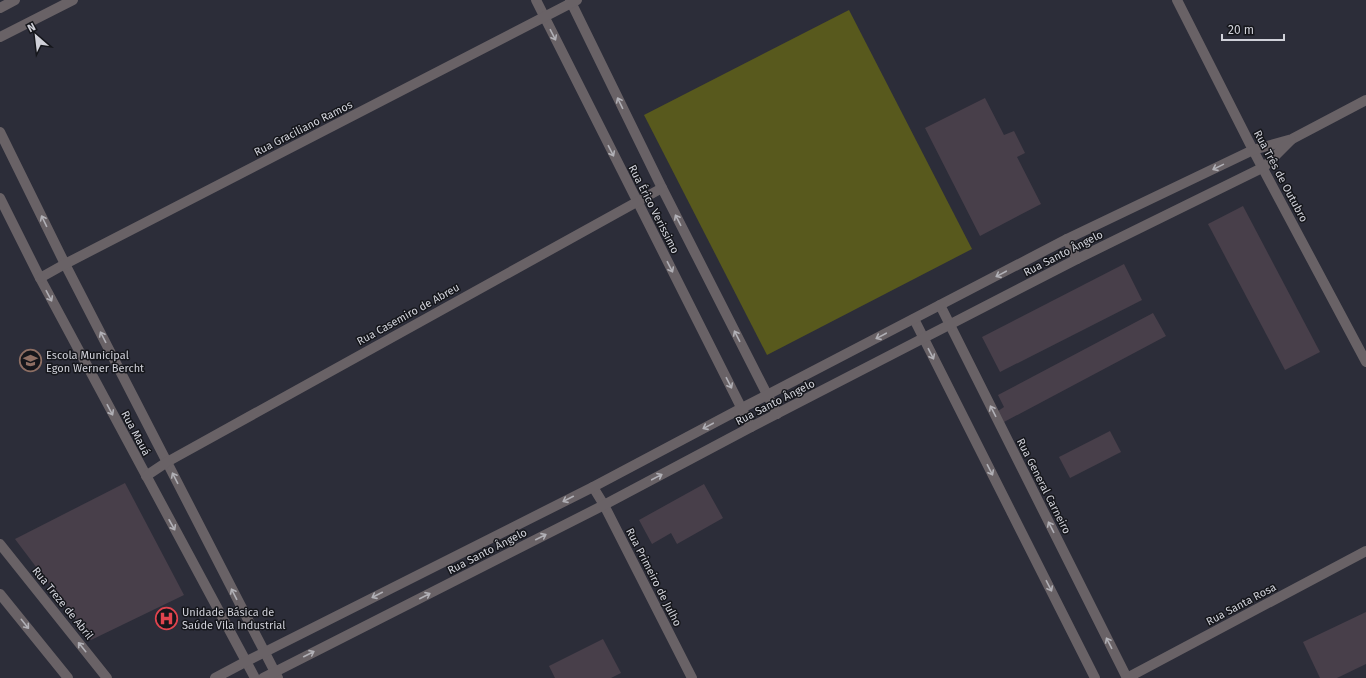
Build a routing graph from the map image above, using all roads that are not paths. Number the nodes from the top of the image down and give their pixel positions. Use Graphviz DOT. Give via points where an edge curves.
graph roads {
  1 [pos="15,0"];
  2 [pos="73,0"];
  3 [pos="536,0"];
  4 [pos="1177,0"];
  5 [pos="573,1"];
  6 [pos="0,8"];
  7 [pos="544,17"];
  8 [pos="0,37"];
  9 [pos="1366,100"];
  10 [pos="0,132"];
  11 [pos="1292,139"];
  12 [pos="1253,150"];
  13 [pos="1264,167"];
  14 [pos="662,188"];
  15 [pos="0,198"];
  16 [pos="636,201"];
  17 [pos="1067,239"];
  18 [pos="1077,259"];
  19 [pos="65,264"];
  20 [pos="40,278"];
  21 [pos="940,305"];
  22 [pos="914,319"];
  23 [pos="950,324"];
  24 [pos="923,339"];
  25 [pos="1366,362"];
  26 [pos="768,395"];
  27 [pos="742,408"];
  28 [pos="777,414"];
  29 [pos="751,427"];
  30 [pos="167,462"];
  31 [pos="146,476"];
  32 [pos="593,487"];
  33 [pos="604,505"];
  34 [pos="0,544"];
  35 [pos="1366,551"];
  36 [pos="0,594"];
  37 [pos="264,652"];
  38 [pos="246,661"];
  39 [pos="276,675"];
  40 [pos="68,678"];
  41 [pos="107,678"];
  42 [pos="215,678"];
  43 [pos="256,678"];
  44 [pos="263,678"];
  45 [pos="692,678"];
  46 [pos="1095,678"];
  47 [pos="1127,678"];
  1 -- 6 [label="street"];
  2 -- 8 [label="street"];
  3 -- 7 [label="street, Rua Érico Verissimo"];
  4 -- 12 [label="street, Rua Três de Outubro"];
  5 -- 7 [label="street, Rua Graciliano Ramos"];
  14 -- 5 [label="street, one-way"];
  7 -- 16 [label="street, Rua Érico Verissimo, one-way"];
  7 -- 19 [label="street, Rua Graciliano Ramos"];
  9 -- 11 [label="street, Rua Santo Ângelo"];
  19 -- 10 [label="street, one-way"];
  11 -- 12 [label="street, Rua Santo Ângelo"];
  11 -- 13 [label="street, Rua Santo Ângelo"];
  12 -- 13 [label="street, Rua Três de Outubro"];
  12 -- 17 [label="street, Rua Santo Ângelo, one-way"];
  13 -- 18 [label="street, Rua Santo Ângelo"];
  13 -- 25 [label="street, Rua Três de Outubro"];
  14 -- 16 [label="street, Rua Casemiro de Abreu"];
  26 -- 14 [label="street, one-way"];
  15 -- 20 [label="street, Rua Mauá"];
  16 -- 27 [label="street, Rua Érico Verissimo, one-way"];
  16 -- 30 [label="street, Rua Casemiro de Abreu"];
  17 -- 18 [label="street"];
  17 -- 21 [label="street, Rua Santo Ângelo, one-way"];
  18 -- 23 [label="street, Rua Santo Ângelo"];
  19 -- 20 [label="street, Rua Graciliano Ramos"];
  30 -- 19 [label="street, one-way"];
  20 -- 31 [label="street, Rua Mauá, one-way"];
  21 -- 22 [label="street, Rua Santo Ângelo"];
  21 -- 23 [label="street, Rua General Carneiro"];
  22 -- 24 [label="street"];
  22 -- 26 [label="street, Rua Santo Ângelo, one-way"];
  23 -- 24 [label="street, Rua Santo Ângelo"];
  47 -- 23 [label="street, Rua General Carneiro, one-way"];
  24 -- 28 [label="street, Rua Santo Ângelo"];
  24 -- 46 [label="street, one-way"];
  26 -- 27 [label="street, Rua Santo Ângelo"];
  26 -- 28 [label="street"];
  27 -- 29 [label="street, Rua Érico Verissimo"];
  27 -- 32 [label="street, Rua Santo Ângelo, one-way"];
  28 -- 29 [label="street, Rua Santo Ângelo"];
  33 -- 29 [label="street, Rua Santo Ângelo, one-way"];
  30 -- 31 [label="street, Rua Casemiro de Abreu"];
  37 -- 30 [label="street, one-way"];
  31 -- 38 [label="street, Rua Mauá, one-way"];
  32 -- 33 [label="street, Rua Primeiro de Julho"];
  32 -- 37 [label="street, Rua Santo Ângelo, one-way"];
  39 -- 33 [label="street, Rua Santo Ângelo, one-way"];
  33 -- 45 [label="street, Rua Primeiro de Julho"];
  41 -- 34 [label="street, Rua Treze de Abril, one-way"];
  35 -- 47 [label="street, Rua Santa Rosa"];
  36 -- 40 [label="street, one-way"];
  37 -- 38 [label="street, Rua Santo Ângelo"];
  37 -- 39 [label="street"];
  38 -- 42 [label="street, Rua Santo Ângelo"];
  38 -- 43 [label="street, Rua Mauá"];
  39 -- 44 [label="street, Rua Santo Ângelo"];
}
